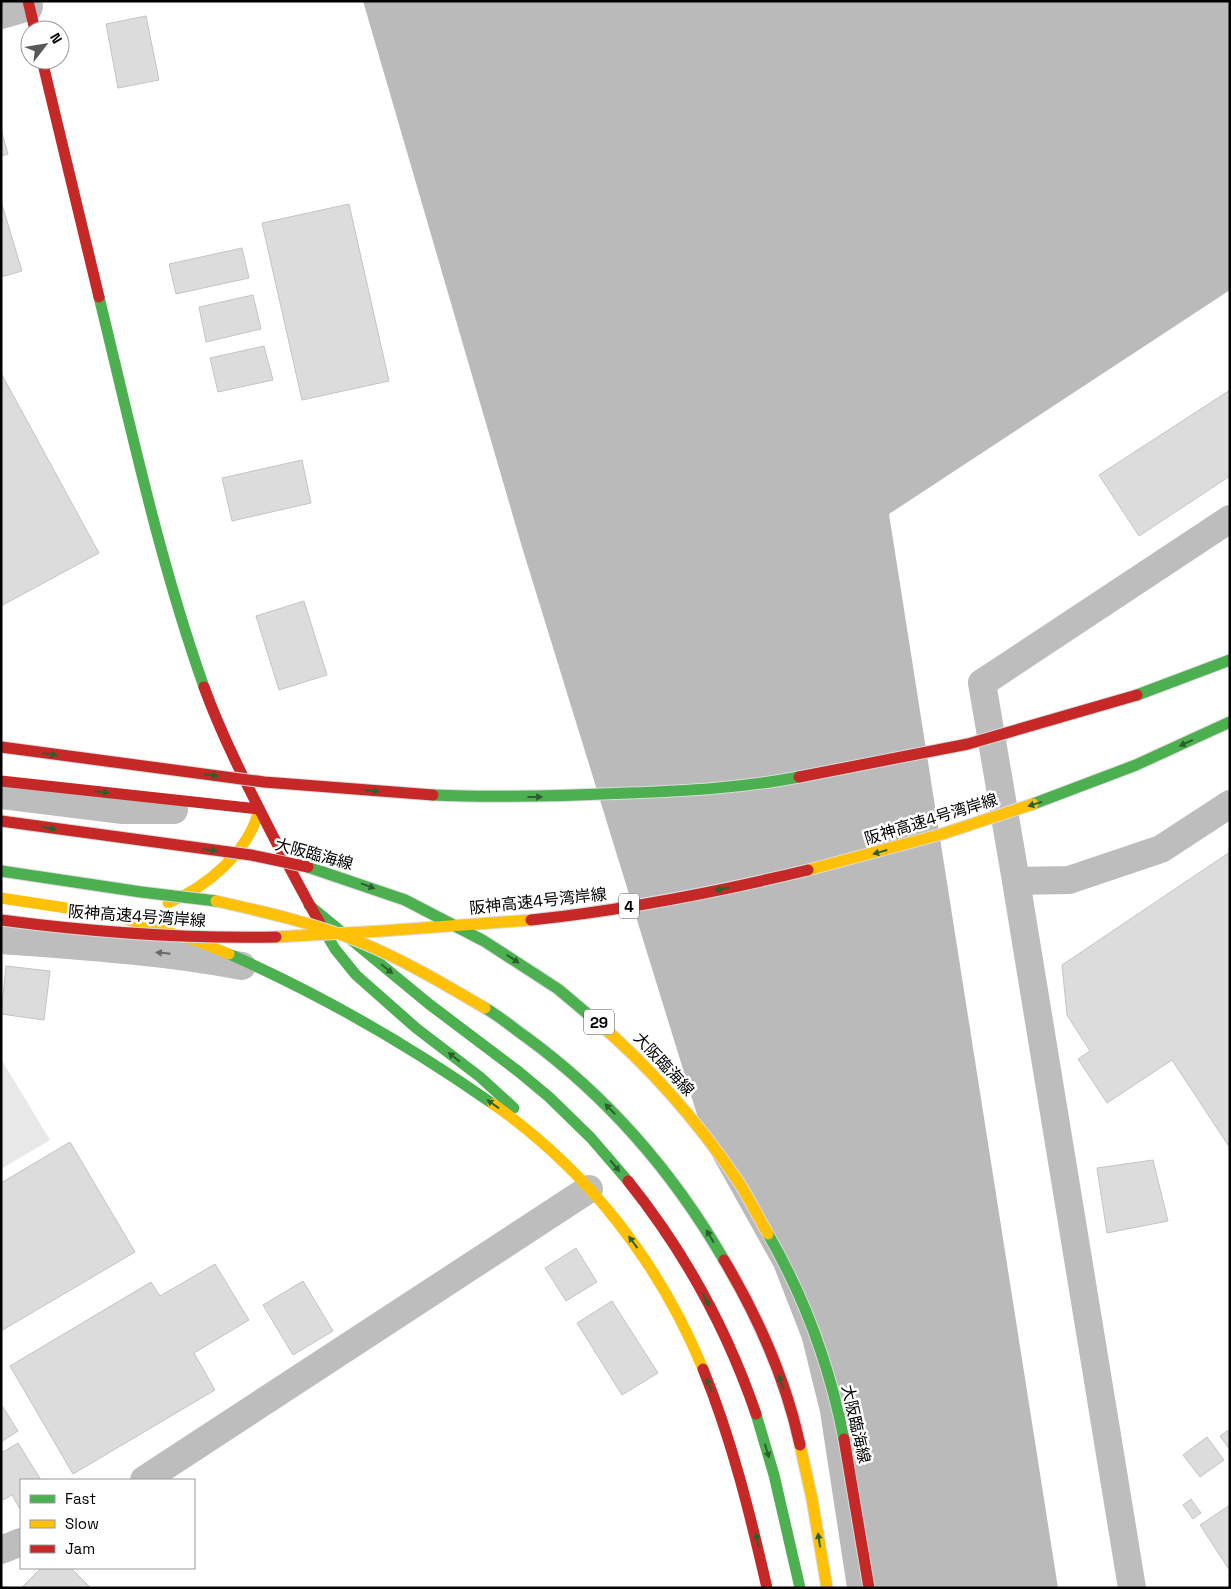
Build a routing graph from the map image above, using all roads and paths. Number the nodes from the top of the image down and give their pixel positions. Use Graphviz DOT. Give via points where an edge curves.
graph roads {
  1 [pos="31,13"];
  2 [pos="1,15"];
  3 [pos="44,70"];
  4 [pos="1230,519"];
  5 [pos="1230,660"];
  6 [pos="1230,722"];
  7 [pos="1,747"];
  8 [pos="1,781"];
  9 [pos="1,795"];
  10 [pos="1230,804"];
  11 [pos="260,809"];
  12 [pos="1,821"];
  13 [pos="1,871"];
  14 [pos="1016,881"];
  15 [pos="1,898"];
  16 [pos="309,905"];
  17 [pos="157,906"];
  18 [pos="140,911"];
  19 [pos="109,914"];
  20 [pos="1,920"];
  21 [pos="1,928"];
  22 [pos="1,940"];
  23 [pos="263,970"];
  24 [pos="589,1189"];
  25 [pos="146,1479"];
  26 [pos="20,1542"];
  27 [pos="1,1550"];
  28 [pos="767,1588"];
  29 [pos="800,1588"];
  30 [pos="827,1588"];
  31 [pos="869,1588"];
  32 [pos="1132,1588"];
  1 -- 2 [label="street"];
  3 -- 11 [label="main road" via="160,546 186,636 239,771"];
  4 -- 14 [label="street" via="982,683"];
  7 -- 5 [label="main road, one-way, bridge" via="264,782 408,794 538,797 702,790 787,779 968,744 1124,700"];
  6 -- 20 [label="main road, 阪神高速4号湾岸線 / 4, one-way, bridge" via="1118,773 942,834 782,876 666,900 482,924 295,936 196,938 73,930"];
  8 -- 11 [label="main road, one-way"];
  9 -- 11 [label="street" via="122,810"];
  10 -- 14 [label="street" via="1161,849 1069,880"];
  11 -- 16 [label="main road"];
  11 -- 17 [label="main road" via="247,838 227,863 203,884 174,901"];
  12 -- 31 [label="main road, 大阪臨海線 / 29, one-way, bridge" via="271,858 320,870 416,905 462,928 548,982 595,1019 662,1083 695,1122 731,1170 778,1250 806,1312 834,1392 846,1442"];
  30 -- 13 [label="main road, one-way, bridge" via="796,1426 772,1355 740,1287 702,1222 658,1162 608,1106 552,1056 492,1012 428,974 359,942 288,918 216,902"];
  14 -- 32 [label="street"];
  15 -- 19 [label="main road"];
  24 -- 16 [label="main road, one-way" via="510,1104 356,975 334,949"];
  16 -- 29 [label="main road, one-way" via="439,1012 525,1076 564,1111 600,1148 664,1229 712,1310 738,1365 771,1462"];
  18 -- 19 [label="main road"];
  19 -- 21 [label="street"];
  19 -- 23 [label="main road" via="206,944"];
  23 -- 22 [label="street, one-way" via="143,951"];
  24 -- 23 [label="main road, one-way" via="552,1151 472,1088 336,1006"];
  24 -- 25 [label="street"];
  28 -- 24 [label="main road, one-way" via="736,1465 698,1357 658,1278 615,1218"];
  26 -- 27 [label="street"];
}
